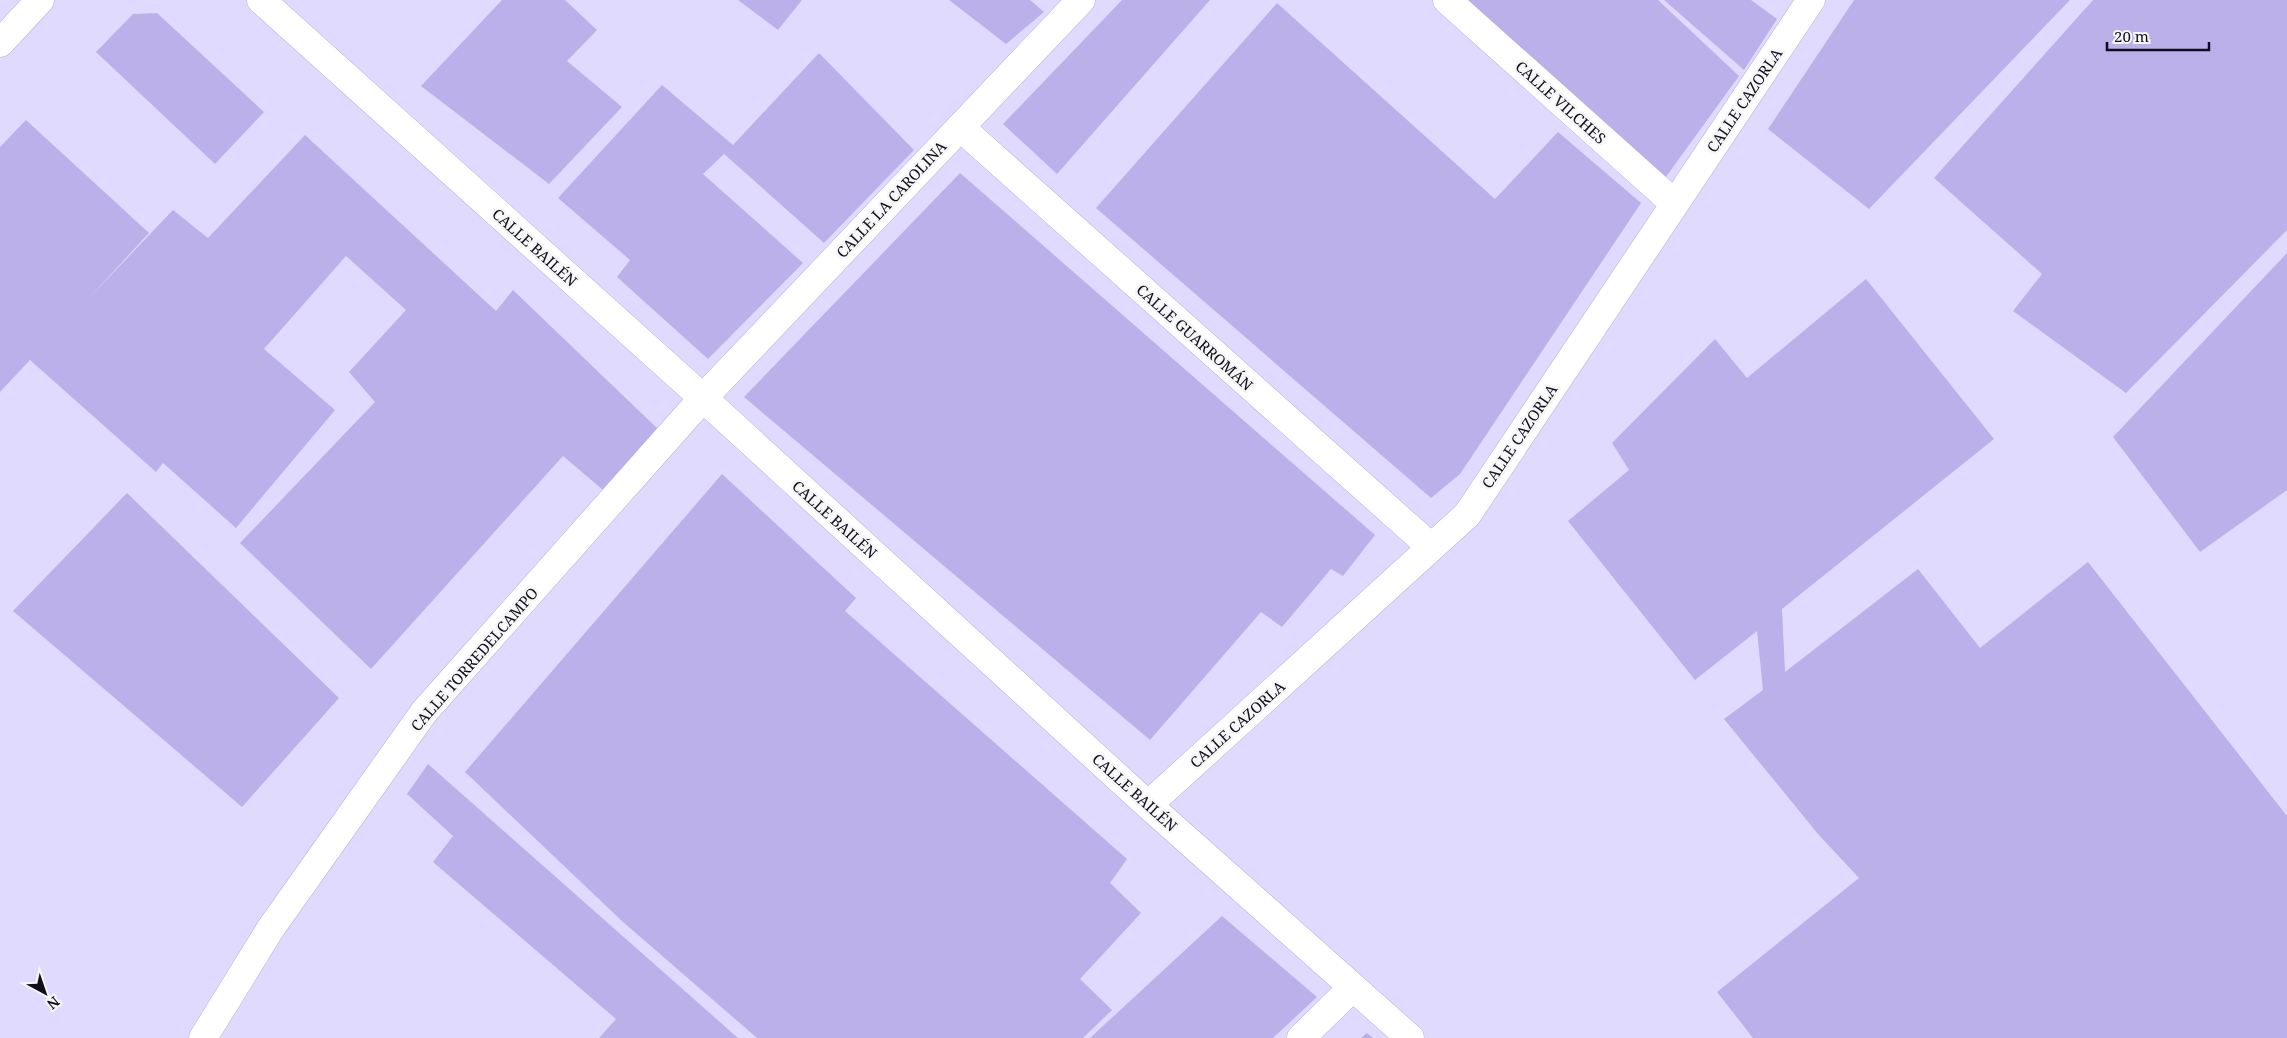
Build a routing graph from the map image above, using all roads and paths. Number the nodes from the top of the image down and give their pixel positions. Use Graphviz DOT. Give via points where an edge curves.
graph roads {
  1 [pos="40,0"];
  2 [pos="261,0"];
  3 [pos="1081,0"];
  4 [pos="1447,0"];
  5 [pos="1811,0"];
  6 [pos="0,43"];
  7 [pos="960,127"];
  8 [pos="1675,204"];
  9 [pos="703,398"];
  10 [pos="1431,547"];
  11 [pos="1148,805"];
  12 [pos="1352,988"];
  13 [pos="203,1038"];
  14 [pos="1301,1038"];
  15 [pos="1410,1038"];
  1 -- 6 [label="street"];
  2 -- 9 [label="street, CALLE BAILÉN"];
  3 -- 7 [label="street, CALLE LA CAROLINA"];
  4 -- 8 [label="street, CALLE VILCHES"];
  5 -- 8 [label="street, CALLE CAZORLA"];
  7 -- 9 [label="street, CALLE LA CAROLINA"];
  7 -- 10 [label="street, CALLE GUARROMÁN"];
  8 -- 10 [label="street, CALLE CAZORLA" via="1466,515"];
  9 -- 11 [label="street, CALLE BAILÉN"];
  9 -- 13 [label="street, CALLE TORREDELCAMPO" via="424,712 271,928"];
  10 -- 11 [label="street, CALLE CAZORLA"];
  11 -- 12 [label="street, CALLE BAILÉN"];
  12 -- 14 [label="street"];
  12 -- 15 [label="street, CALLE BAILÉN"];
}
